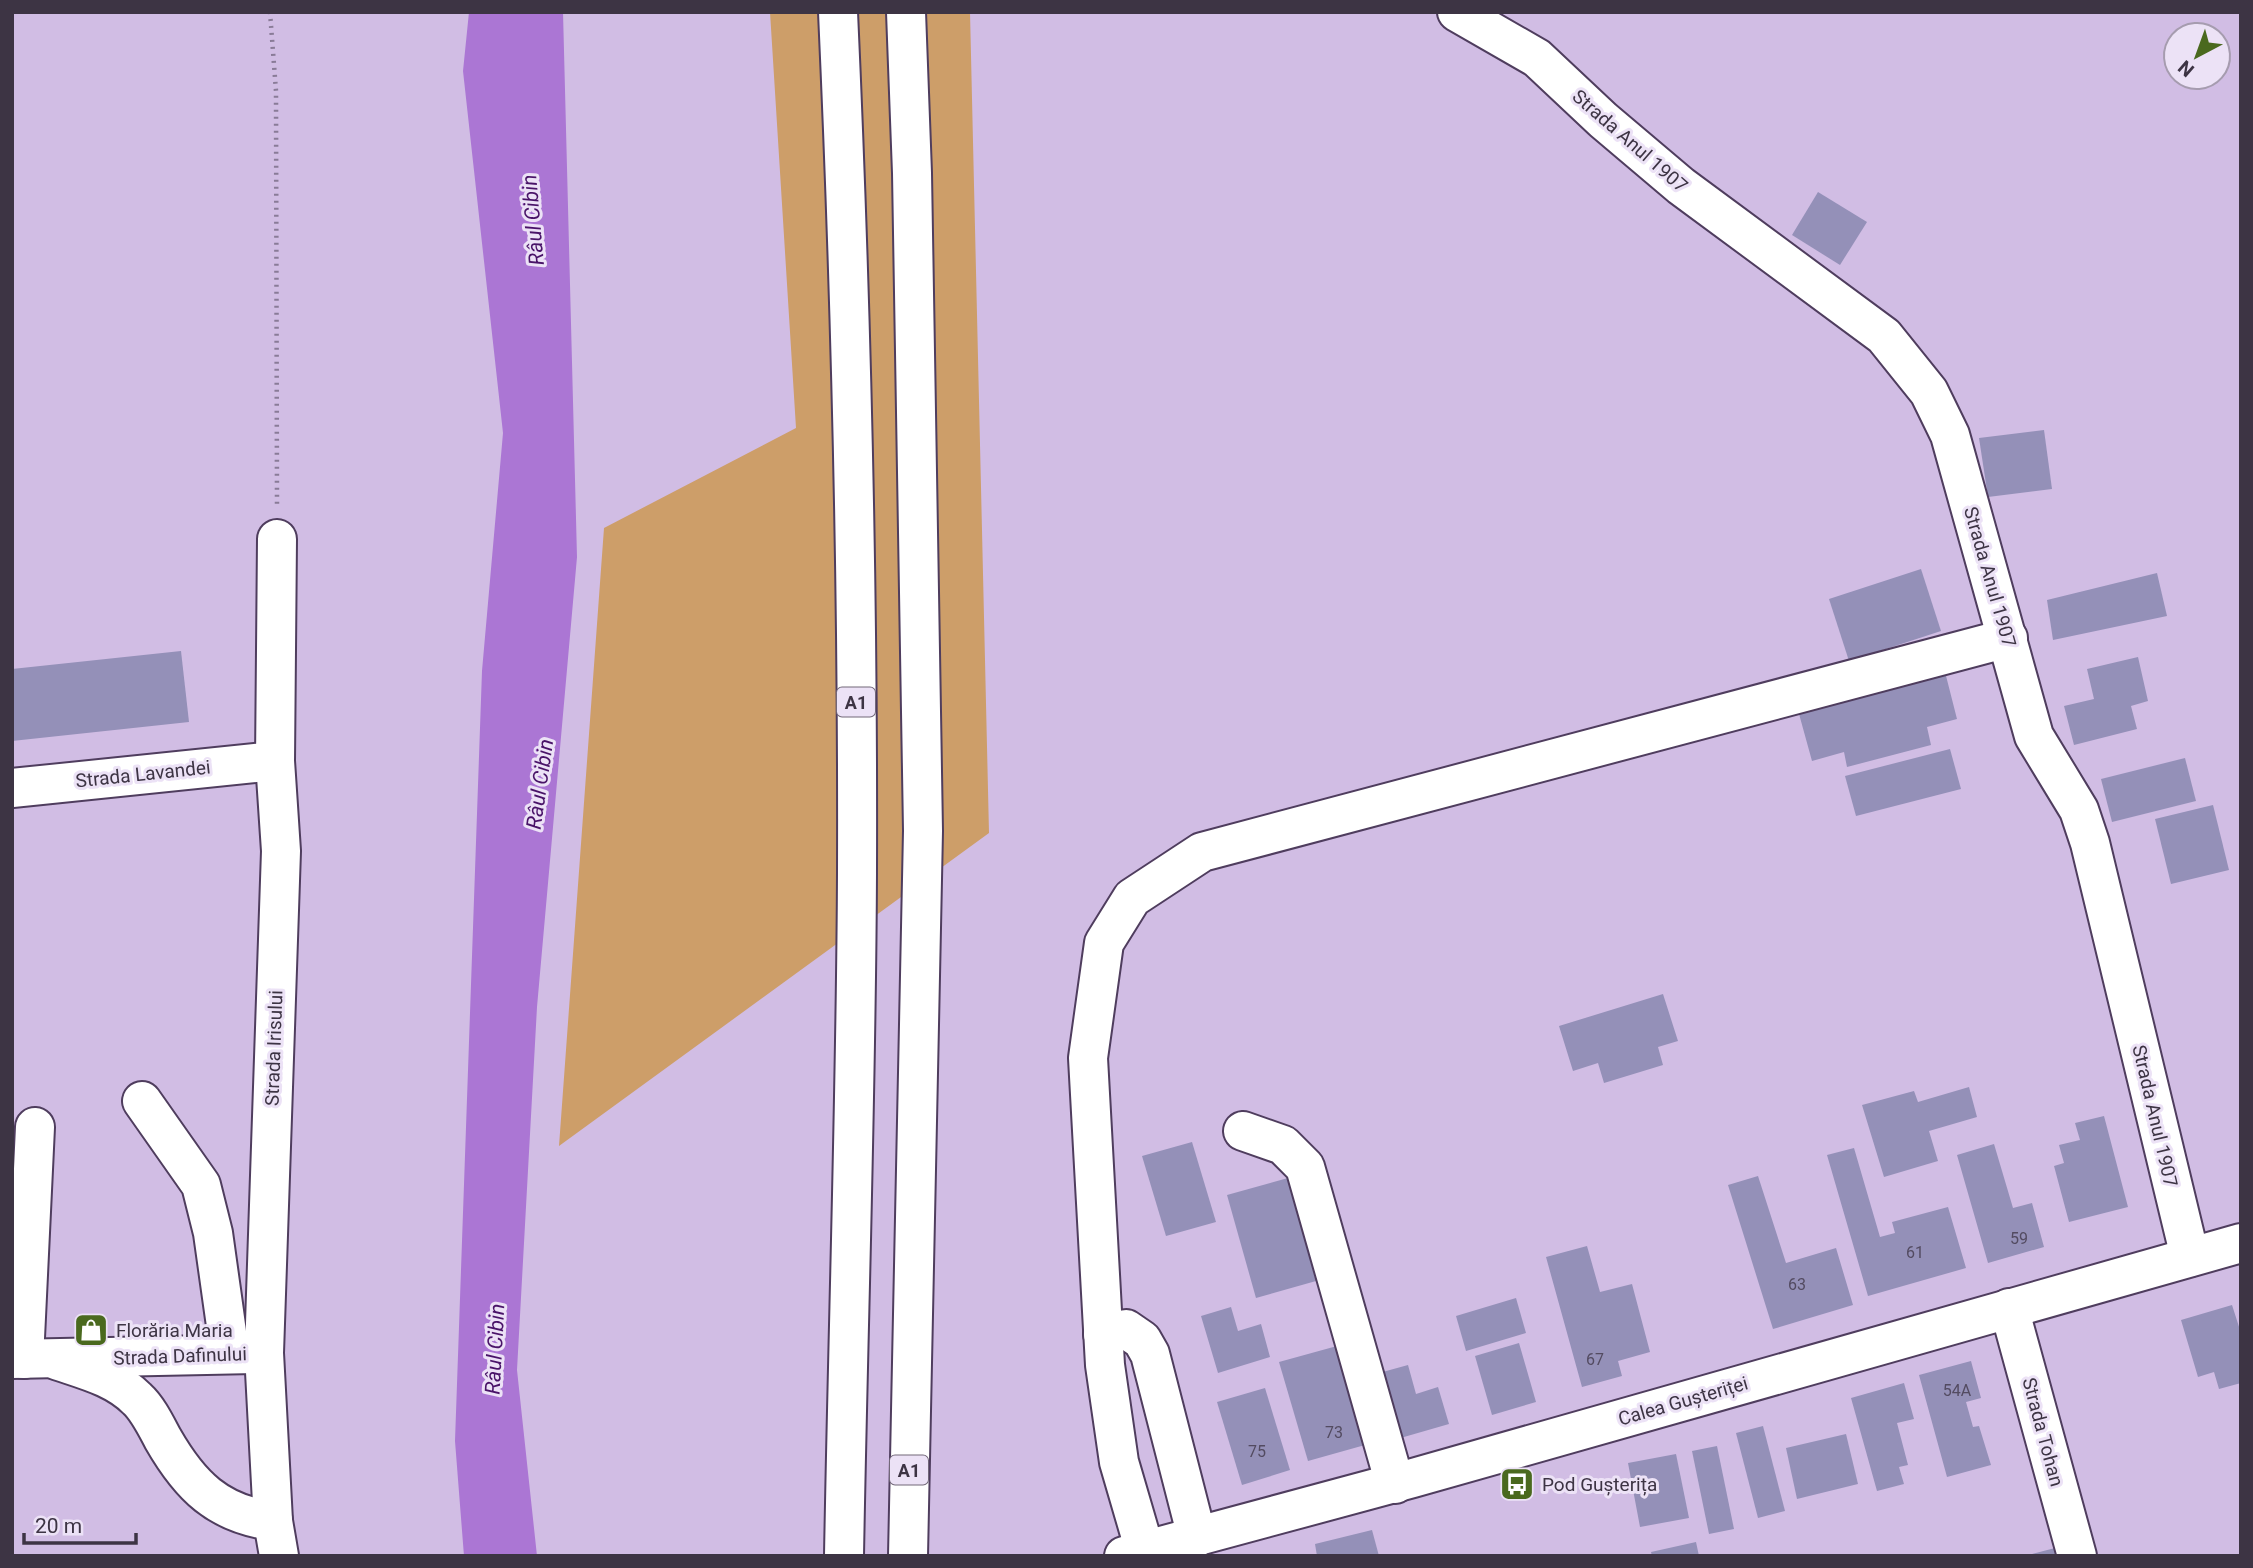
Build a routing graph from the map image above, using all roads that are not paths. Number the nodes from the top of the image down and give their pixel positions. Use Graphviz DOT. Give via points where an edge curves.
graph roads {
  1 [pos="838,12"];
  2 [pos="906,12"];
  3 [pos="1457,12"];
  4 [pos="1511,12"];
  5 [pos="1537,58"];
  6 [pos="277,539"];
  7 [pos="2008,638"];
  8 [pos="275,761"];
  9 [pos="12,788"];
  10 [pos="142,1101"];
  11 [pos="35,1127"];
  12 [pos="1243,1131"];
  13 [pos="2241,1243"];
  14 [pos="2190,1257"];
  15 [pos="2009,1308"];
  16 [pos="1102,1334"];
  17 [pos="247,1354"];
  18 [pos="31,1359"];
  19 [pos="1395,1483"];
  20 [pos="1197,1537"];
  21 [pos="276,1538"];
  22 [pos="1135,1553"];
  23 [pos="844,1556"];
  24 [pos="908,1556"];
  25 [pos="2077,1556"];
  1 -- 23 [label="main road, A1" via="855,543 857,803 855,1140"];
  2 -- 24 [label="main road, A1" via="923,831"];
  3 -- 5 [label="main road"];
  4 -- 5 [label="main road"];
  5 -- 7 [label="main road, Strada Anul 1907" via="1681,186 1884,336 1907,360 1950,435"];
  6 -- 8 [label="main road, Strada Irisului"];
  7 -- 14 [label="main road, Strada Anul 1907" via="2034,736 2079,810 2090,842"];
  7 -- 16 [label="main road" via="1202,852 1132,898 1104,943 1087,1058"];
  8 -- 9 [label="main road, Strada Lavandei"];
  8 -- 17 [label="main road, Strada Irisului" via="281,851"];
  10 -- 17 [label="main road" via="201,1185"];
  11 -- 18 [label="main road"];
  12 -- 19 [label="main road" via="1283,1146 1305,1167"];
  13 -- 14 [label="main road, Calea Gușteriței"];
  14 -- 15 [label="main road, Calea Gușteriței"];
  15 -- 19 [label="main road, Calea Gușteriței"];
  15 -- 25 [label="main road, Strada Tohan"];
  16 -- 20 [label="main road" via="1126,1329 1142,1340 1150,1354"];
  16 -- 22 [label="main road"];
  17 -- 18 [label="main road, Strada Dafinului"];
  17 -- 21 [label="main road, Strada Irisului"];
  18 -- 21 [label="main road" via="108,1377 138,1399 202,1493"];
  19 -- 20 [label="main road, Calea Gușteriței"];
  20 -- 22 [label="main road, Calea Gușteriței"];
}
